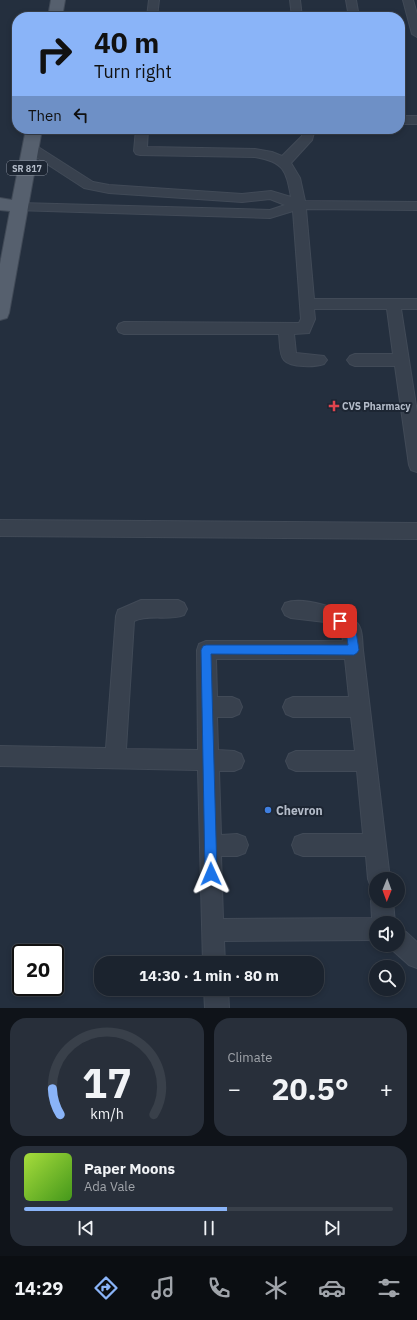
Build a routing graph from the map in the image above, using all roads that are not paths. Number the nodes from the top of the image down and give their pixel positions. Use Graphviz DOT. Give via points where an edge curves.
graph roads {
  1 [pos="58,0"];
  2 [pos="154,0"];
  3 [pos="294,0"];
  4 [pos="351,0"];
  5 [pos="408,0"];
  6 [pos="56,12"];
  7 [pos="153,12"];
  8 [pos="296,12"];
  9 [pos="353,12"];
  10 [pos="417,34"];
  11 [pos="405,120"];
  12 [pos="417,120"];
  13 [pos="33,134"];
  14 [pos="142,134"];
  15 [pos="308,134"];
  16 [pos="31,148"];
  17 [pos="284,162"];
  18 [pos="0,204"];
  19 [pos="299,205"];
  20 [pos="417,206"];
  21 [pos="20,207"];
  22 [pos="307,304"];
  23 [pos="392,304"];
  24 [pos="417,304"];
  25 [pos="0,313"];
  26 [pos="124,328"];
  27 [pos="286,329"];
  28 [pos="319,360"];
  29 [pos="355,360"];
  30 [pos="401,360"];
  31 [pos="417,464"];
  32 [pos="0,528"];
  33 [pos="417,531"];
  34 [pos="178,609"];
  35 [pos="291,609"];
  36 [pos="354,650"];
  37 [pos="207,707"];
  38 [pos="232,707"];
  39 [pos="293,707"];
  40 [pos="360,707"];
  41 [pos="0,756"];
  42 [pos="115,758"];
  43 [pos="209,760"];
  44 [pos="234,761"];
  45 [pos="296,761"];
  46 [pos="366,761"];
  47 [pos="237,845"];
  48 [pos="303,845"];
  49 [pos="375,845"];
  50 [pos="210,846"];
  51 [pos="378,872"];
  52 [pos="369,929"];
  53 [pos="212,930"];
  54 [pos="405,946"];
  55 [pos="214,956"];
  56 [pos="417,957"];
  57 [pos="216,996"];
  58 [pos="217,1008"];
  1 -- 6 [label="main road"];
  2 -- 7 [label="lane"];
  3 -- 8 [label="lane"];
  4 -- 9 [label="lane"];
  5 -- 10 [label="lane"];
  11 -- 12 [label="lane"];
  13 -- 16 [label="main road, SR 817"];
  14 -- 17 [label="lane" via="140,151 255,153 272,156"];
  15 -- 17 [label="lane"];
  16 -- 19 [label="lane" via="89,184 109,189 242,198 272,195"];
  16 -- 21 [label="main road, SR 817"];
  17 -- 19 [label="lane" via="294,178"];
  18 -- 21 [label="main road"];
  19 -- 20 [label="lane"];
  19 -- 21 [label="lane" via="270,214"];
  19 -- 22 [label="lane"];
  21 -- 25 [label="main road, SR 817"];
  22 -- 23 [label="lane"];
  22 -- 27 [label="lane" via="308,319 304,329"];
  23 -- 24 [label="lane"];
  23 -- 30 [label="lane"];
  26 -- 27 [label="lane"];
  27 -- 28 [label="lane" via="289,356 294,359"];
  29 -- 30 [label="lane"];
  30 -- 31 [label="lane"];
  32 -- 33 [label="lane"];
  34 -- 42 [label="lane" via="141,609 125,616"];
  35 -- 36 [label="lane" via="329,614 351,629"];
  36 -- 37 [label="lane" via="206,650"];
  36 -- 40 [label="lane"];
  37 -- 38 [label="lane"];
  37 -- 43 [label="lane"];
  39 -- 40 [label="lane"];
  40 -- 46 [label="lane"];
  41 -- 42 [label="lane"];
  42 -- 43 [label="lane"];
  43 -- 44 [label="lane"];
  43 -- 50 [label="lane"];
  45 -- 46 [label="lane"];
  46 -- 49 [label="lane"];
  47 -- 50 [label="lane"];
  48 -- 49 [label="lane"];
  49 -- 51 [label="lane"];
  50 -- 53 [label="lane"];
  52 -- 53 [label="lane"];
  53 -- 55 [label="lane"];
  54 -- 56 [label="lane"];
  57 -- 58 [label="lane"];
}
